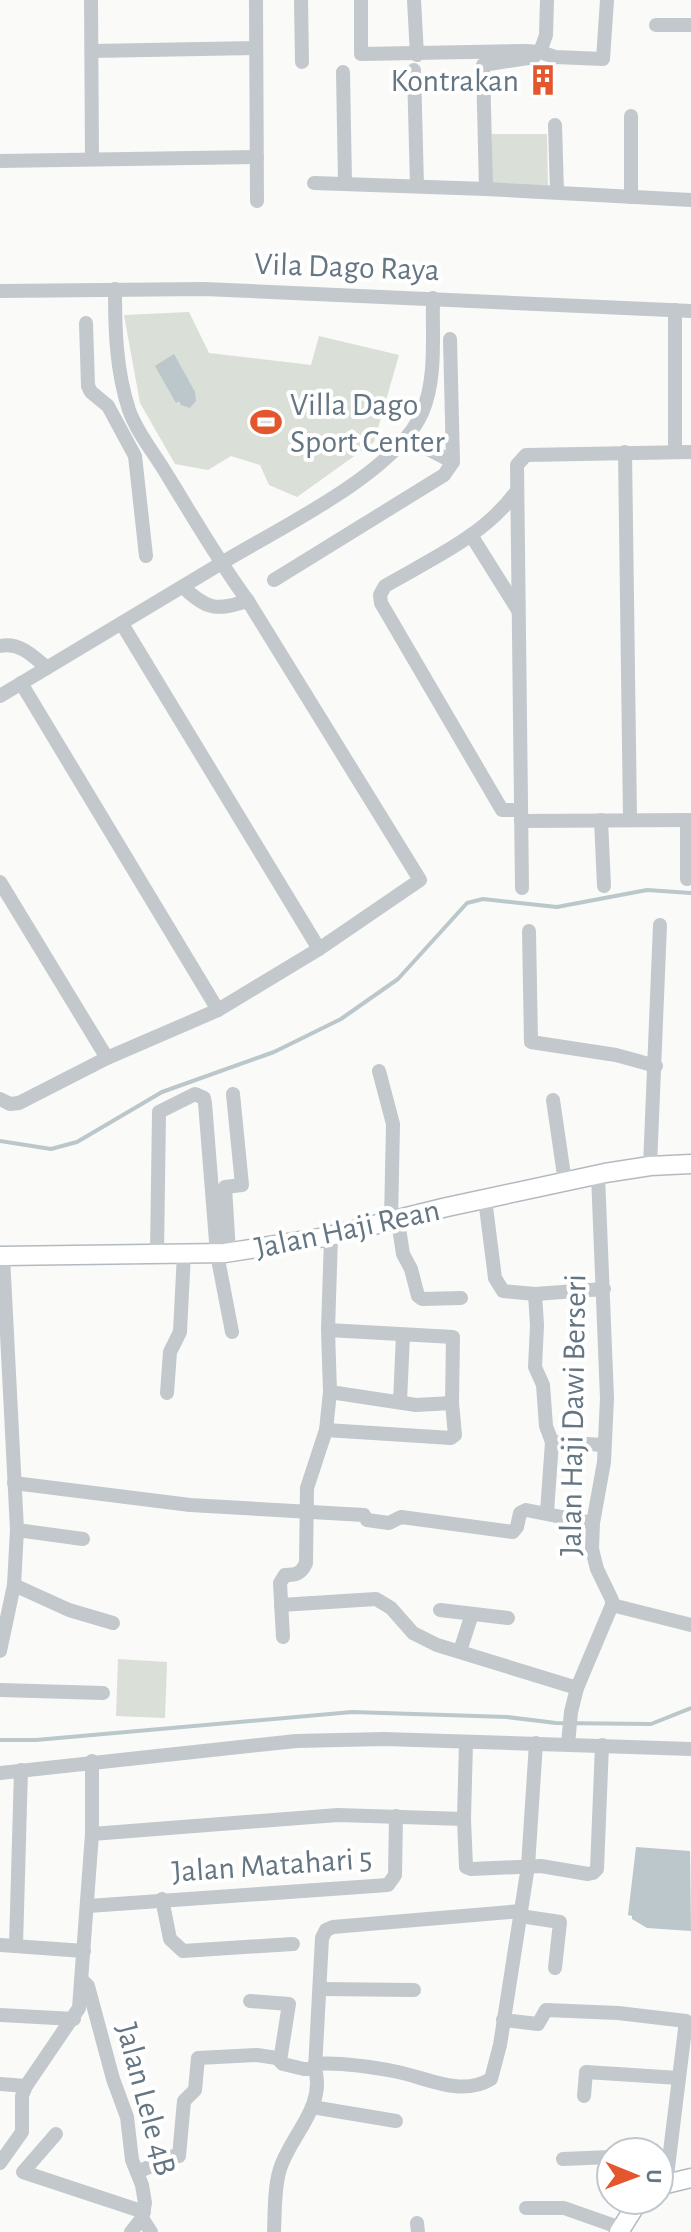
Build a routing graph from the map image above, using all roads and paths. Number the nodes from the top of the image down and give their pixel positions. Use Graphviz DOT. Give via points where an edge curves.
graph roads {
  1 [pos="91,0"];
  2 [pos="256,0"];
  3 [pos="301,0"];
  4 [pos="361,0"];
  5 [pos="414,0"];
  6 [pos="547,0"];
  7 [pos="607,0"];
  8 [pos="656,25"];
  9 [pos="691,25"];
  10 [pos="256,48"];
  11 [pos="92,51"];
  12 [pos="540,52"];
  13 [pos="302,62"];
  14 [pos="415,62"];
  15 [pos="343,72"];
  16 [pos="631,116"];
  17 [pos="555,125"];
  18 [pos="257,157"];
  19 [pos="92,159"];
  20 [pos="0,161"];
  21 [pos="314,183"];
  22 [pos="345,183"];
  23 [pos="417,186"];
  24 [pos="486,189"];
  25 [pos="557,192"];
  26 [pos="631,197"];
  27 [pos="691,200"];
  28 [pos="257,201"];
  29 [pos="115,289"];
  30 [pos="0,291"];
  31 [pos="433,298"];
  32 [pos="675,310"];
  33 [pos="691,311"];
  34 [pos="86,323"];
  35 [pos="450,339"];
  36 [pos="407,438"];
  37 [pos="150,451"];
  38 [pos="675,451"];
  39 [pos="625,452"];
  40 [pos="691,452"];
  41 [pos="135,456"];
  42 [pos="453,462"];
  43 [pos="516,491"];
  44 [pos="471,535"];
  45 [pos="146,556"];
  46 [pos="221,563"];
  47 [pos="274,580"];
  48 [pos="183,587"];
  49 [pos="248,601"];
  50 [pos="520,613"];
  51 [pos="122,624"];
  52 [pos="0,646"];
  53 [pos="47,668"];
  54 [pos="21,683"];
  55 [pos="0,696"];
  56 [pos="521,816"];
  57 [pos="630,818"];
  58 [pos="601,820"];
  59 [pos="689,820"];
  60 [pos="687,879"];
  61 [pos="0,882"];
  62 [pos="604,886"];
  63 [pos="522,888"];
  64 [pos="660,925"];
  65 [pos="529,931"];
  66 [pos="319,949"];
  67 [pos="218,1010"];
  68 [pos="107,1058"];
  69 [pos="656,1066"];
  70 [pos="379,1071"];
  71 [pos="233,1094"];
  72 [pos="0,1099"];
  73 [pos="553,1100"];
  74 [pos="691,1164"];
  75 [pos="650,1166"];
  76 [pos="598,1175"];
  77 [pos="565,1182"];
  78 [pos="485,1199"];
  79 [pos="391,1220"];
  80 [pos="331,1236"];
  81 [pos="184,1253"];
  82 [pos="223,1253"];
  83 [pos="157,1254"];
  84 [pos="1,1256"];
  85 [pos="604,1289"];
  86 [pos="535,1294"];
  87 [pos="461,1298"];
  88 [pos="328,1330"];
  89 [pos="232,1332"];
  90 [pos="403,1335"];
  91 [pos="330,1392"];
  92 [pos="167,1393"];
  93 [pos="400,1402"];
  94 [pos="452,1403"];
  95 [pos="5,1404"];
  96 [pos="326,1430"];
  97 [pos="552,1442"];
  98 [pos="604,1445"];
  99 [pos="14,1483"];
  100 [pos="307,1511"];
  101 [pos="547,1512"];
  102 [pos="593,1523"];
  103 [pos="17,1530"];
  104 [pos="83,1539"];
  105 [pos="14,1585"];
  106 [pos="281,1605"];
  107 [pos="612,1605"];
  108 [pos="440,1610"];
  109 [pos="472,1614"];
  110 [pos="3,1618"];
  111 [pos="508,1618"];
  112 [pos="113,1623"];
  113 [pos="691,1625"];
  114 [pos="283,1637"];
  115 [pos="0,1651"];
  116 [pos="460,1651"];
  117 [pos="577,1688"];
  118 [pos="0,1690"];
  119 [pos="103,1693"];
  120 [pos="569,1737"];
  121 [pos="466,1742"];
  122 [pos="536,1743"];
  123 [pos="602,1745"];
  124 [pos="691,1749"];
  125 [pos="92,1761"];
  126 [pos="21,1770"];
  127 [pos="0,1773"];
  128 [pos="396,1816"];
  129 [pos="464,1819"];
  130 [pos="92,1834"];
  131 [pos="528,1866"];
  132 [pos="162,1899"];
  133 [pos="88,1906"];
  134 [pos="521,1914"];
  135 [pos="293,1944"];
  136 [pos="0,1945"];
  137 [pos="16,1946"];
  138 [pos="84,1951"];
  139 [pos="555,1968"];
  140 [pos="82,1980"];
  141 [pos="321,1989"];
  142 [pos="414,1990"];
  143 [pos="250,2001"];
  144 [pos="0,2015"];
  145 [pos="74,2019"];
  146 [pos="503,2020"];
  147 [pos="280,2061"];
  148 [pos="315,2066"];
  149 [pos="679,2078"];
  150 [pos="0,2084"];
  151 [pos="26,2086"];
  152 [pos="584,2096"];
  153 [pos="312,2107"];
  154 [pos="396,2121"];
  155 [pos="56,2134"];
  156 [pos="668,2136"];
  157 [pos="3,2156"];
  158 [pos="595,2158"];
  159 [pos="563,2159"];
  160 [pos="137,2172"];
  161 [pos="526,2208"];
  162 [pos="143,2215"];
  163 [pos="620,2230"];
  164 [pos="131,2232"];
  165 [pos="151,2232"];
  166 [pos="274,2232"];
  1 -- 11 [label="street"];
  2 -- 10 [label="street"];
  3 -- 13 [label="street"];
  4 -- 14 [label="street" via="361,54"];
  5 -- 14 [label="street"];
  6 -- 12 [label="street" via="546,39"];
  7 -- 12 [label="street" via="603,59"];
  8 -- 9 [label="street"];
  10 -- 11 [label="street"];
  10 -- 18 [label="street"];
  11 -- 19 [label="street"];
  12 -- 14 [label="street"];
  12 -- 24 [label="street" via="483,65"];
  14 -- 23 [label="street"];
  15 -- 22 [label="street"];
  16 -- 26 [label="street"];
  17 -- 25 [label="street"];
  18 -- 19 [label="street"];
  18 -- 28 [label="street"];
  19 -- 20 [label="street"];
  21 -- 22 [label="street"];
  22 -- 23 [label="street"];
  23 -- 24 [label="street"];
  24 -- 25 [label="street"];
  25 -- 26 [label="street"];
  26 -- 27 [label="street"];
  29 -- 30 [label="street, Vila Dago Raya"];
  29 -- 31 [label="street, Vila Dago Raya"];
  29 -- 37 [label="street" via="120,375 130,412"];
  31 -- 32 [label="street, Vila Dago Raya"];
  31 -- 36 [label="street" via="427,400"];
  32 -- 33 [label="street, Vila Dago Raya"];
  32 -- 38 [label="street"];
  34 -- 41 [label="street" via="88,386 108,406"];
  35 -- 42 [label="street"];
  36 -- 42 [label="street"];
  36 -- 46 [label="street" via="373,471"];
  37 -- 41 [label="street"];
  37 -- 46 [label="street"];
  38 -- 39 [label="street"];
  38 -- 40 [label="street"];
  39 -- 43 [label="street" via="526,455 517,465"];
  39 -- 57 [label="street"];
  41 -- 45 [label="street"];
  42 -- 47 [label="street" via="444,475"];
  43 -- 44 [label="street"];
  43 -- 50 [label="street"];
  44 -- 50 [label="street"];
  44 -- 56 [label="street" via="385,586 381,603 502,810"];
  46 -- 48 [label="street"];
  46 -- 49 [label="street"];
  48 -- 49 [label="street" via="216,608"];
  48 -- 51 [label="street"];
  49 -- 66 [label="street" via="420,880"];
  50 -- 56 [label="street"];
  51 -- 53 [label="street"];
  51 -- 66 [label="street"];
  52 -- 53 [label="street" via="26,650"];
  53 -- 54 [label="street"];
  54 -- 55 [label="street"];
  54 -- 67 [label="street"];
  56 -- 58 [label="street"];
  56 -- 63 [label="street"];
  57 -- 58 [label="street"];
  57 -- 59 [label="street"];
  58 -- 62 [label="street"];
  59 -- 60 [label="street"];
  61 -- 68 [label="street"];
  64 -- 69 [label="street"];
  65 -- 69 [label="street" via="531,1042"];
  66 -- 67 [label="street"];
  67 -- 68 [label="street"];
  68 -- 72 [label="street" via="19,1103"];
  69 -- 75 [label="street"];
  70 -- 79 [label="street" via="393,1124"];
  71 -- 82 [label="street" via="242,1185 225,1187"];
  73 -- 77 [label="street"];
  74 -- 75 [label="street, Jalan Haji Rean"];
  75 -- 76 [label="street, Jalan Haji Rean"];
  76 -- 77 [label="street, Jalan Haji Rean"];
  76 -- 85 [label="street, Jalan Haji Dawi Berseri"];
  77 -- 78 [label="street, Jalan Haji Rean"];
  78 -- 79 [label="street, Jalan Haji Rean"];
  78 -- 86 [label="street" via="497,1284 503,1291"];
  79 -- 80 [label="street, Jalan Haji Rean"];
  79 -- 87 [label="street" via="399,1228 418,1296"];
  80 -- 82 [label="street, Jalan Haji Rean"];
  80 -- 88 [label="street"];
  81 -- 82 [label="street, Jalan Haji Rean"];
  81 -- 83 [label="street, Jalan Haji Rean"];
  81 -- 92 [label="street" via="180,1332 170,1352"];
  82 -- 83 [label="street" via="205,1103 195,1094 159,1112"];
  82 -- 89 [label="street"];
  83 -- 84 [label="street, Jalan Haji Rean"];
  84 -- 95 [label="street"];
  85 -- 86 [label="street"];
  85 -- 98 [label="street, Jalan Haji Dawi Berseri"];
  86 -- 97 [label="street" via="535,1367"];
  88 -- 90 [label="street"];
  88 -- 91 [label="street"];
  90 -- 93 [label="street"];
  90 -- 94 [label="street" via="453,1337"];
  91 -- 93 [label="street"];
  91 -- 96 [label="street"];
  93 -- 94 [label="street"];
  94 -- 96 [label="street" via="454,1438"];
  95 -- 99 [label="street"];
  96 -- 100 [label="street" via="307,1488"];
  97 -- 98 [label="street"];
  97 -- 101 [label="street"];
  98 -- 102 [label="street, Jalan Haji Dawi Berseri"];
  99 -- 100 [label="street" via="190,1505"];
  99 -- 103 [label="street"];
  100 -- 101 [label="street" via="513,1532 522,1511"];
  100 -- 106 [label="street" via="306,1563 303,1571 285,1575 280,1583"];
  101 -- 102 [label="street"];
  102 -- 107 [label="street, Jalan Haji Dawi Berseri" via="592,1549"];
  103 -- 104 [label="street"];
  103 -- 105 [label="street"];
  105 -- 110 [label="street"];
  105 -- 112 [label="street"];
  106 -- 114 [label="street"];
  106 -- 116 [label="street" via="376,1599 413,1633"];
  107 -- 113 [label="street"];
  107 -- 117 [label="street"];
  108 -- 109 [label="street"];
  109 -- 111 [label="street"];
  109 -- 116 [label="street"];
  110 -- 115 [label="street"];
  116 -- 117 [label="street"];
  117 -- 120 [label="street"];
  118 -- 119 [label="street"];
  120 -- 122 [label="street"];
  120 -- 123 [label="street"];
  121 -- 122 [label="street"];
  121 -- 125 [label="street" via="296,1741"];
  121 -- 129 [label="street"];
  122 -- 131 [label="street"];
  123 -- 124 [label="street"];
  123 -- 131 [label="street" via="597,1869 588,1874"];
  125 -- 126 [label="street"];
  125 -- 130 [label="street"];
  126 -- 127 [label="street"];
  126 -- 137 [label="street"];
  128 -- 129 [label="street"];
  128 -- 130 [label="street" via="338,1815"];
  128 -- 132 [label="street, Jalan Matahari 5" via="395,1875 388,1885"];
  129 -- 131 [label="street" via="466,1867"];
  130 -- 133 [label="street"];
  131 -- 134 [label="street"];
  132 -- 133 [label="street, Jalan Matahari 5"];
  132 -- 135 [label="street" via="170,1939 183,1951"];
  133 -- 138 [label="street"];
  134 -- 139 [label="street" via="560,1922"];
  134 -- 141 [label="street" via="333,1927 322,1938"];
  134 -- 146 [label="street"];
  136 -- 137 [label="street"];
  137 -- 138 [label="street"];
  138 -- 140 [label="street"];
  140 -- 145 [label="street"];
  140 -- 160 [label="street, Jalan Lele 4B" via="124,2105"];
  141 -- 142 [label="street"];
  141 -- 148 [label="street"];
  143 -- 147 [label="street" via="289,2004"];
  144 -- 145 [label="street"];
  145 -- 151 [label="street"];
  146 -- 148 [label="street" via="491,2079 485,2083 462,2087 399,2072"];
  146 -- 149 [label="street" via="538,2024 546,2010 686,2021"];
  147 -- 148 [label="street"];
  147 -- 160 [label="street" via="257,2055 198,2058 195,2090 184,2101 179,2156 154,2158 154,2165"];
  148 -- 153 [label="street"];
  149 -- 152 [label="street" via="586,2072"];
  149 -- 156 [label="street"];
  150 -- 151 [label="street"];
  151 -- 157 [label="street" via="22,2132"];
  153 -- 154 [label="street"];
  153 -- 166 [label="street" via="278,2173"];
  155 -- 162 [label="street" via="23,2172"];
  158 -- 159 [label="street"];
  160 -- 162 [label="street, Jalan Lele 4B"];
  161 -- 163 [label="street" via="564,2208"];
  162 -- 164 [label="street, Jalan Lele 4B"];
  162 -- 165 [label="street"];
}
